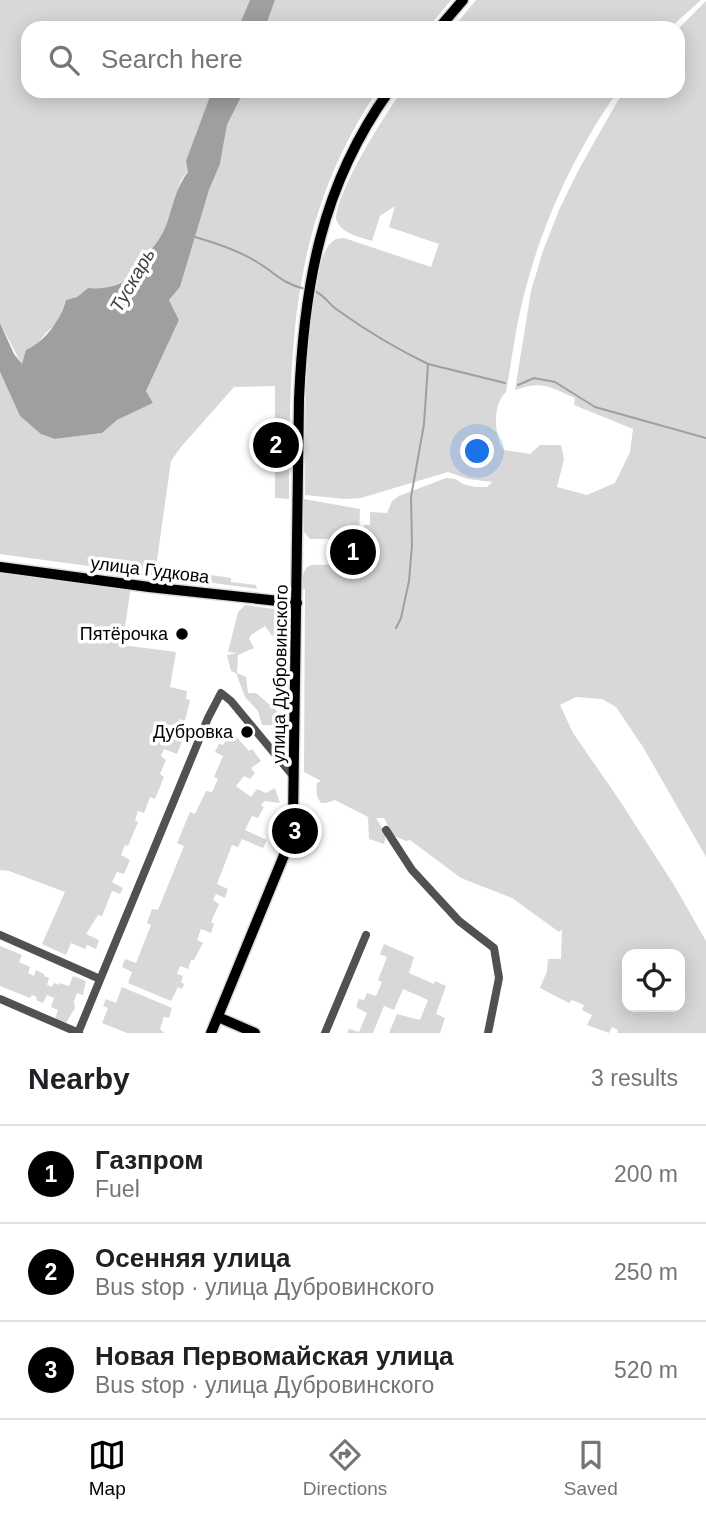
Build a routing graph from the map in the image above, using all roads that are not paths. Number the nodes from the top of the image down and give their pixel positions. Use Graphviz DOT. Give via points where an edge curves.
graph roads {
  1 [pos="463,0"];
  2 [pos="445,21"];
  3 [pos="385,98"];
  4 [pos="0,567"];
  5 [pos="297,603"];
  6 [pos="294,777"];
  7 [pos="386,830"];
  8 [pos="0,935"];
  9 [pos="366,935"];
  10 [pos="100,979"];
  11 [pos="0,999"];
  12 [pos="218,1017"];
  13 [pos="214,1032"];
  14 [pos="79,1033"];
  15 [pos="256,1033"];
  16 [pos="326,1033"];
  17 [pos="488,1033"];
  1 -- 2 [label="main road"];
  3 -- 5 [label="main road, улица Дубровинского" via="353,149 323,228 306,301 299,399"];
  4 -- 5 [label="main road, улица Гудкова"];
  5 -- 6 [label="main road, улица Дубровинского"];
  6 -- 10 [label="street" via="221,693"];
  6 -- 12 [label="main road, улица Дубровинского" via="287,848"];
  7 -- 17 [label="street" via="412,870 466,927 494,948 499,978"];
  8 -- 10 [label="street"];
  9 -- 16 [label="street"];
  10 -- 14 [label="street"];
  11 -- 14 [label="street"];
  12 -- 13 [label="main road, улица Дубровинского"];
  12 -- 15 [label="main road"];
}
